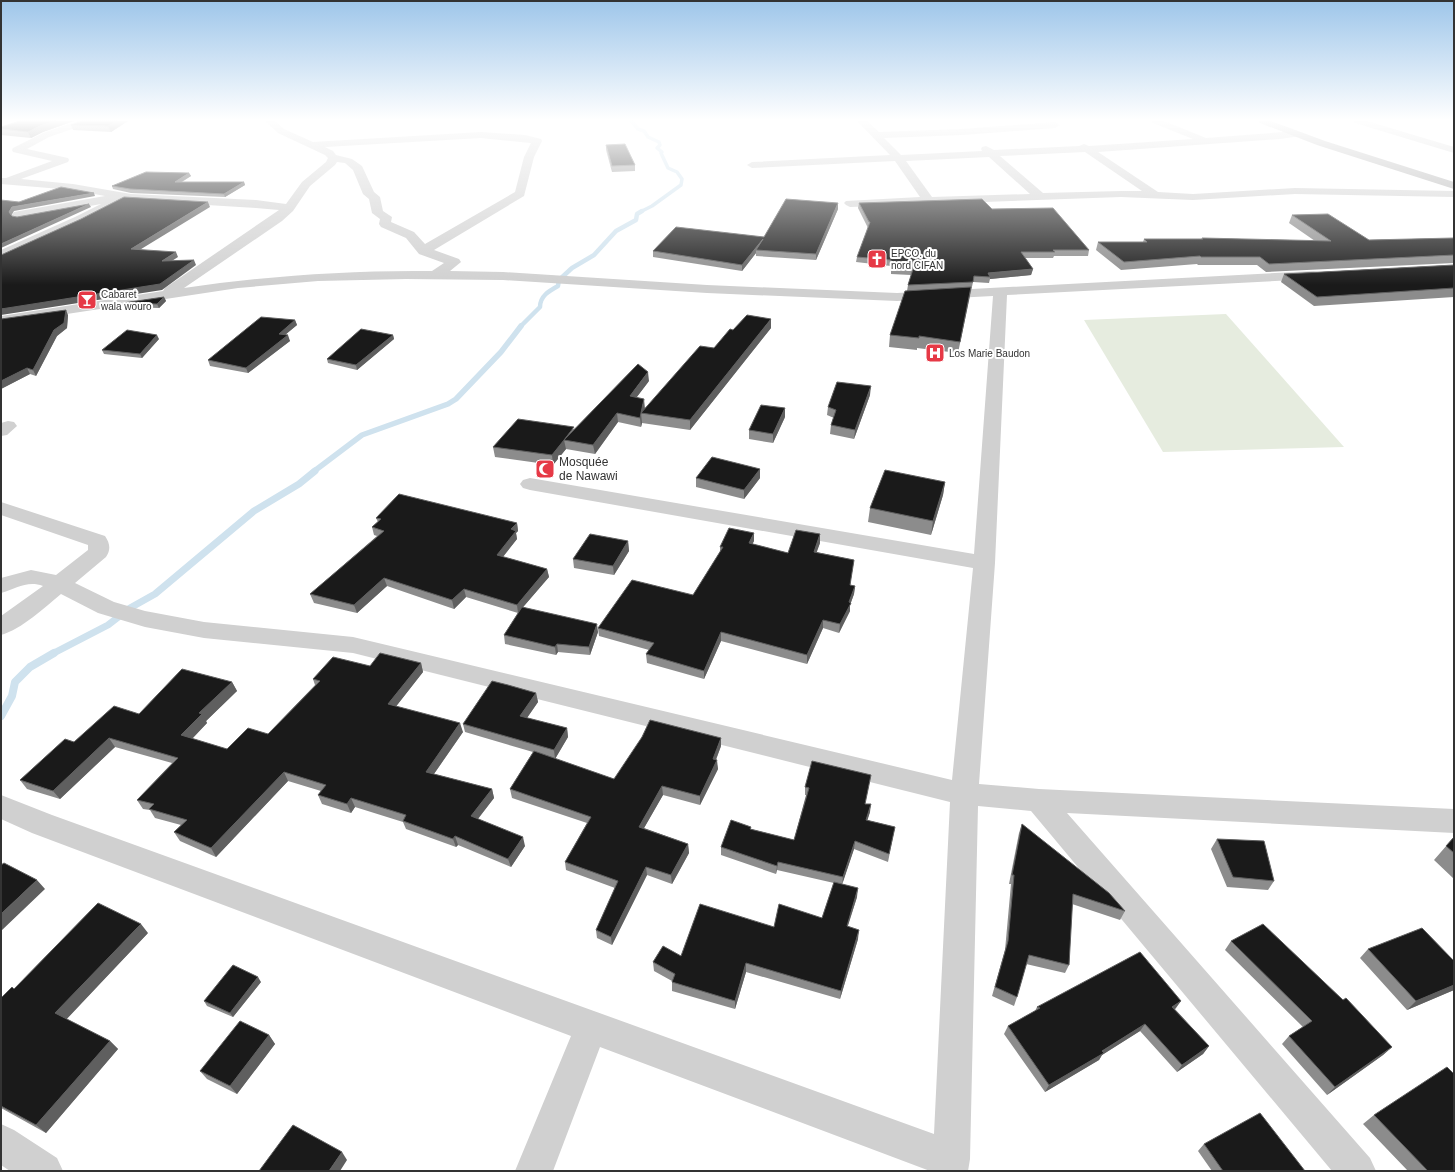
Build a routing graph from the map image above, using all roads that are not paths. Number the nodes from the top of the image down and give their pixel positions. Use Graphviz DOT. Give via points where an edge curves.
graph roads {
  1 [pos="20,176"];
  2 [pos="315,176"];
  3 [pos="361,176"];
  4 [pos="524,176"];
  5 [pos="911,176"];
  6 [pos="1016,176"];
  7 [pos="1127,176"];
  8 [pos="1422,176"];
  9 [pos="2,182"];
  10 [pos="1454,186"];
  11 [pos="1454,194"];
  12 [pos="124,196"];
  13 [pos="1039,196"];
  14 [pos="1157,196"];
  15 [pos="928,200"];
  16 [pos="850,203"];
  17 [pos="290,208"];
  18 [pos="18,215"];
  19 [pos="424,251"];
  20 [pos="1,255"];
  21 [pos="1324,274"];
  22 [pos="436,275"];
  23 [pos="1000,293"];
  24 [pos="166,294"];
  25 [pos="1,320"];
  26 [pos="530,484"];
  27 [pos="1,508"];
  28 [pos="984,563"];
  29 [pos="58,584"];
  30 [pos="1,586"];
  31 [pos="1,627"];
  32 [pos="964,794"];
  33 [pos="1040,800"];
  34 [pos="1,807"];
  35 [pos="1454,821"];
  36 [pos="591,1027"];
  37 [pos="1,1143"];
  38 [pos="950,1165"];
  39 [pos="44,1171"];
  40 [pos="534,1171"];
  41 [pos="1357,1171"];
  1 -- 9 [label="street"];
  2 -- 17 [label="street" via="306,184"];
  3 -- 19 [label="street" via="369,194 374,197 378,213 386,217 385,224 410,235"];
  4 -- 19 [label="street" via="520,194 450,233"];
  5 -- 15 [label="street"];
  6 -- 13 [label="street"];
  7 -- 14 [label="street"];
  8 -- 10 [label="main road"];
  9 -- 12 [label="street" via="73,187"];
  11 -- 14 [label="street" via="1295,191 1193,197"];
  12 -- 17 [label="street"];
  12 -- 18 [label="street"];
  12 -- 20 [label="street" via="79,220"];
  13 -- 14 [label="street"];
  13 -- 15 [label="street"];
  15 -- 16 [label="street"];
  17 -- 24 [label="street"];
  19 -- 22 [label="street" via="454,262"];
  21 -- 23 [label="street"];
  22 -- 23 [label="street" via="503,276 897,297"];
  22 -- 24 [label="street" via="318,277"];
  23 -- 28 [label="street"];
  24 -- 25 [label="street"];
  26 -- 28 [label="street"];
  27 -- 29 [label="street" via="98,541 99,552"];
  28 -- 32 [label="street"];
  29 -- 30 [label="street" via="35,576 19,578"];
  29 -- 31 [label="street" via="34,605"];
  29 -- 32 [label="street" via="122,613 196,629 318,639 353,645"];
  32 -- 33 [label="street"];
  32 -- 38 [label="street"];
  33 -- 35 [label="street"];
  33 -- 41 [label="street"];
  34 -- 36 [label="street"];
  36 -- 38 [label="street"];
  36 -- 40 [label="street"];
  37 -- 39 [label="street"];
}
